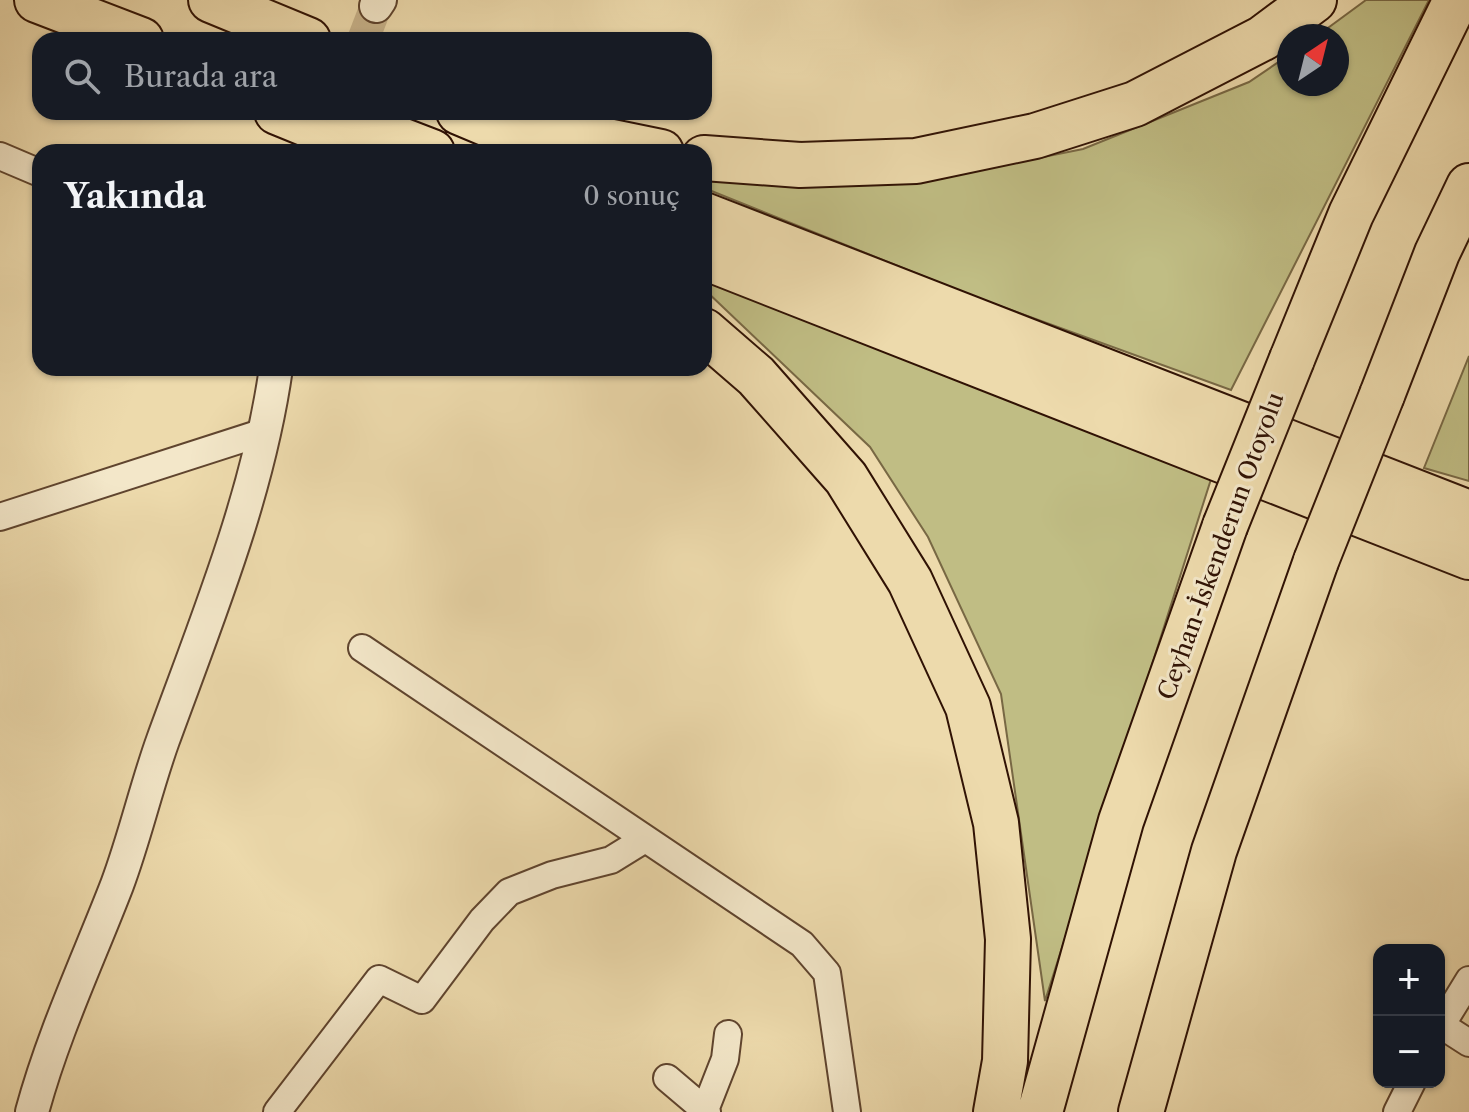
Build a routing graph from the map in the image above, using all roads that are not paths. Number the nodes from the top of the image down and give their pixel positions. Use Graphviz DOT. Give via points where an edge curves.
graph roads {
  1 [pos="7,0"];
  2 [pos="37,0"];
  3 [pos="195,0"];
  4 [pos="211,0"];
  5 [pos="1314,0"];
  6 [pos="1456,0"];
  7 [pos="85,32"];
  8 [pos="120,32"];
  9 [pos="270,32"];
  10 [pos="289,32"];
  11 [pos="296,120"];
  12 [pos="349,120"];
  13 [pos="478,120"];
  14 [pos="534,120"];
  15 [pos="355,144"];
  16 [pos="411,144"];
  17 [pos="535,144"];
  18 [pos="622,144"];
  19 [pos="0,156"];
  20 [pos="712,159"];
  21 [pos="32,170"];
  22 [pos="1469,186"];
  23 [pos="1469,193"];
  24 [pos="712,218"];
  25 [pos="1437,253"];
  26 [pos="712,260"];
  27 [pos="712,338"];
  28 [pos="275,376"];
  29 [pos="264,432"];
  30 [pos="1469,513"];
  31 [pos="0,517"];
  32 [pos="1469,557"];
  33 [pos="362,648"];
  34 [pos="645,839"];
  35 [pos="1469,980"];
  36 [pos="1445,1019"];
  37 [pos="1445,1030"];
  38 [pos="728,1034"];
  39 [pos="1469,1043"];
  40 [pos="667,1078"];
  41 [pos="1409,1088"];
  42 [pos="706,1111"];
  43 [pos="32,1112"];
  44 [pos="277,1112"];
  45 [pos="847,1112"];
  46 [pos="996,1112"];
  47 [pos="1040,1112"];
  48 [pos="1141,1112"];
  49 [pos="1397,1112"];
  1 -- 7 [label="highway"];
  2 -- 8 [label="highway"];
  3 -- 9 [label="highway"];
  4 -- 10 [label="highway"];
  5 -- 20 [label="highway" via="1263,38 1135,104 1035,136 916,161 800,165"];
  6 -- 47 [label="highway, Ceyhan-İskenderun Otoyolu, bridge" via="1351,214 1225,526 1121,821"];
  11 -- 15 [label="highway"];
  12 -- 16 [label="highway"];
  13 -- 17 [label="highway"];
  14 -- 18 [label="highway"];
  19 -- 21 [label="street"];
  22 -- 25 [label="highway"];
  23 -- 25 [label="highway"];
  24 -- 30 [label="highway"];
  25 -- 48 [label="highway, bridge" via="1316,561 1214,851"];
  26 -- 32 [label="highway"];
  27 -- 46 [label="highway" via="756,376 846,478 910,581 968,707 996,823 1008,939 1005,1061"];
  28 -- 29 [label="street"];
  29 -- 31 [label="street"];
  29 -- 43 [label="street" via="231,554 119,881 43,1071"];
  33 -- 34 [label="street"];
  34 -- 44 [label="street" via="611,860 509,892 422,1000 379,979"];
  34 -- 45 [label="street" via="802,944 827,973"];
  35 -- 36 [label="street"];
  37 -- 39 [label="street"];
  38 -- 42 [label="street"];
  40 -- 42 [label="street"];
  41 -- 49 [label="street"];
}
